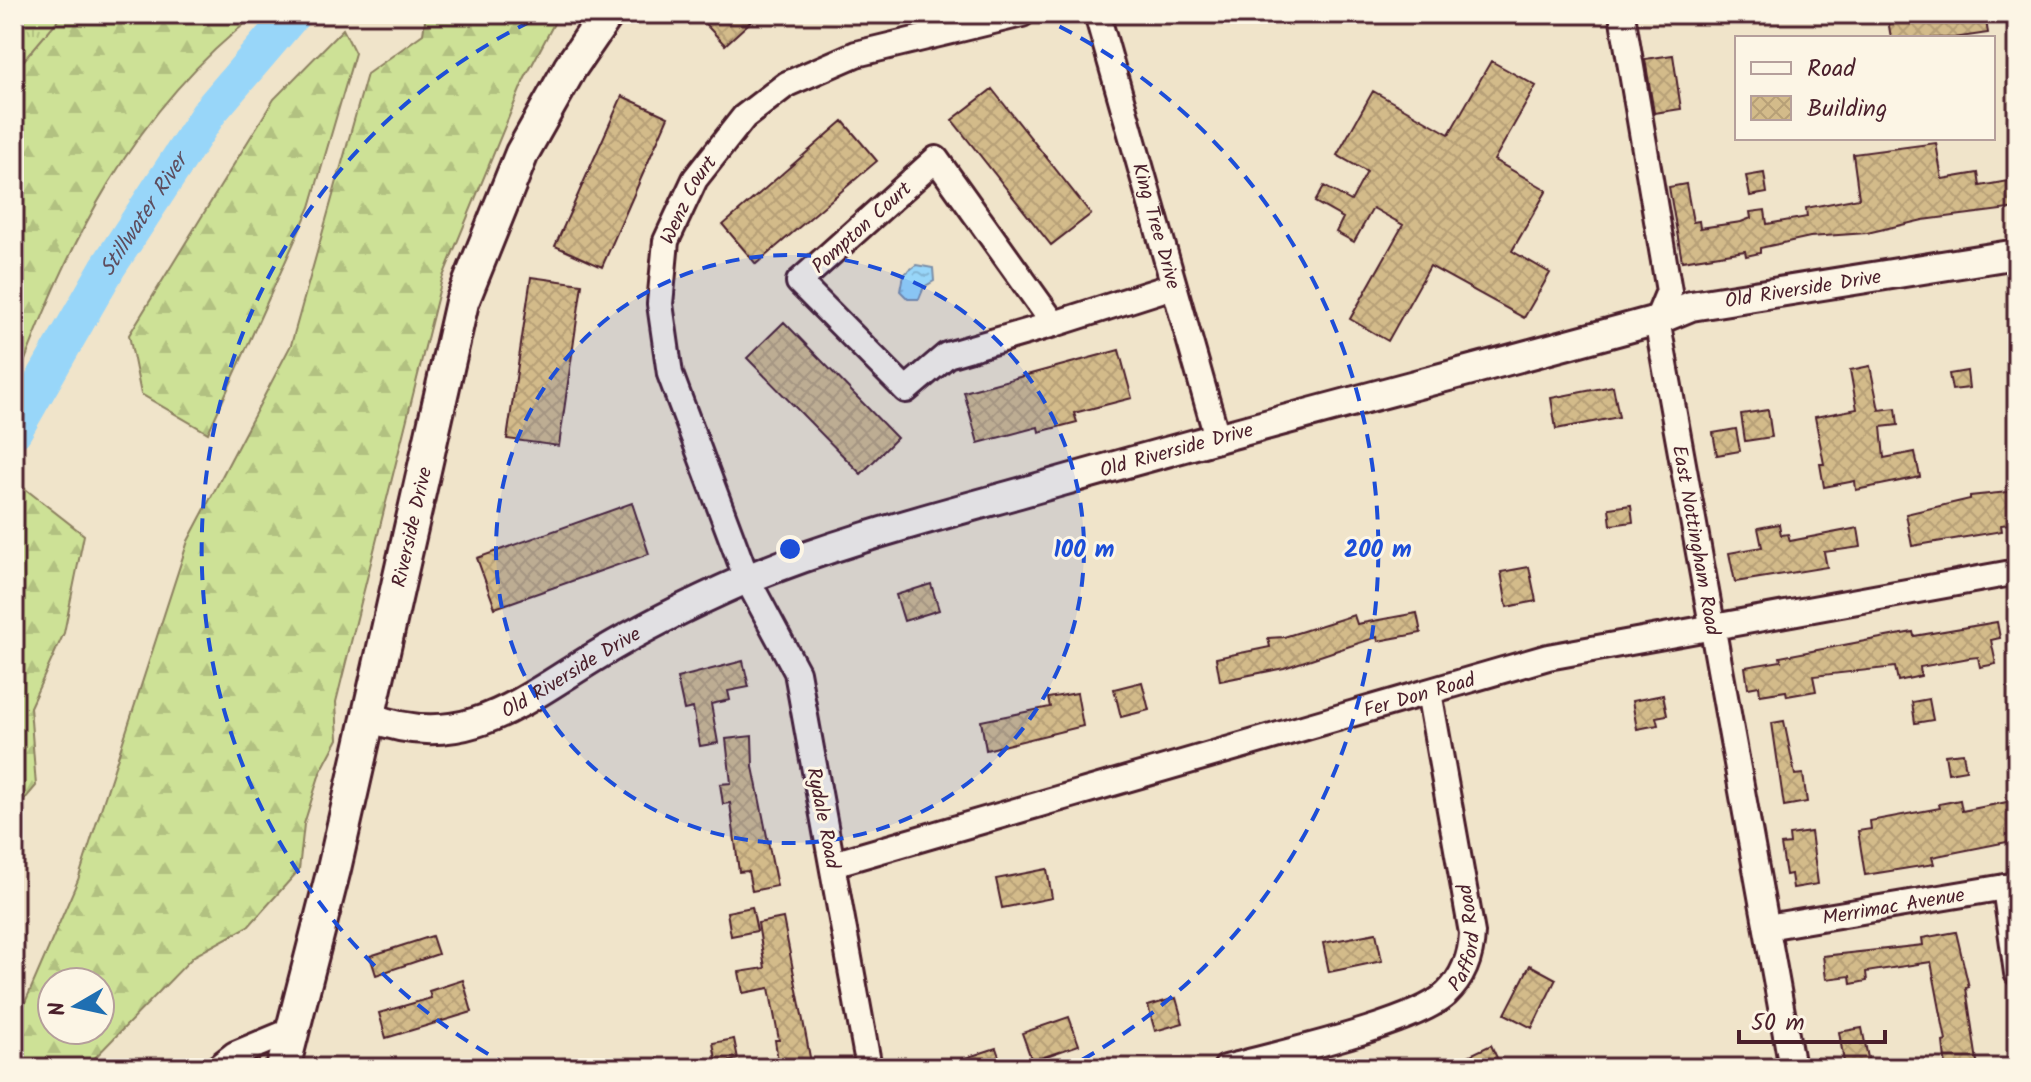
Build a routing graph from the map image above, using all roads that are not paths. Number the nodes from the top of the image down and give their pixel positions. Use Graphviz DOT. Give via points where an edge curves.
graph roads {
  1 [pos="607,14"];
  2 [pos="1022,14"];
  3 [pos="1097,14"];
  4 [pos="1622,14"];
  5 [pos="2017,254"];
  6 [pos="1173,286"];
  7 [pos="1657,320"];
  8 [pos="1054,324"];
  9 [pos="1217,437"];
  10 [pos="2017,572"];
  11 [pos="747,579"];
  12 [pos="1711,627"];
  13 [pos="1429,692"];
  14 [pos="370,717"];
  15 [pos="833,864"];
  16 [pos="2011,886"];
  17 [pos="1767,927"];
  18 [pos="2017,973"];
  19 [pos="293,1030"];
  20 [pos="217,1068"];
  21 [pos="283,1068"];
  22 [pos="869,1068"];
  23 [pos="1226,1068"];
  24 [pos="1792,1068"];
  1 -- 14 [label="main road, Riverside Drive" via="522,153 462,302"];
  2 -- 11 [label="street, Wenz Court" via="856,54 787,84 744,117 695,179 666,241 660,304 670,374"];
  3 -- 6 [label="street, King Tree Drive"];
  4 -- 7 [label="street, East Nottingham Road" via="1669,291"];
  5 -- 7 [label="street, Old Riverside Drive" via="1691,306"];
  6 -- 8 [label="street, Pompton Court"];
  6 -- 9 [label="street, King Tree Drive"];
  7 -- 9 [label="street, Old Riverside Drive"];
  7 -- 12 [label="street, East Nottingham Road"];
  8 -- 8 [label="street, Pompton Court" via="947,355 906,390 799,282 936,159"];
  9 -- 11 [label="street, Old Riverside Drive" via="823,549"];
  10 -- 12 [label="street, Fer Don Road"];
  11 -- 14 [label="street, Old Riverside Drive" via="638,631 500,715 438,730"];
  11 -- 15 [label="street, Rydale Road" via="797,672"];
  12 -- 13 [label="street, Fer Don Road" via="1592,647"];
  12 -- 17 [label="street, East Nottingham Road"];
  13 -- 15 [label="street, Fer Don Road"];
  13 -- 23 [label="street, Pafford Road" via="1472,933 1462,974 1445,995 1413,1015"];
  14 -- 19 [label="main road, Riverside Drive"];
  15 -- 22 [label="street, Rydale Road"];
  16 -- 17 [label="street, Merrimac Avenue"];
  16 -- 18 [label="street"];
  17 -- 24 [label="street, East Nottingham Road"];
  19 -- 20 [label="street" via="235,1054"];
  19 -- 21 [label="main road, Riverside Drive"];
}
